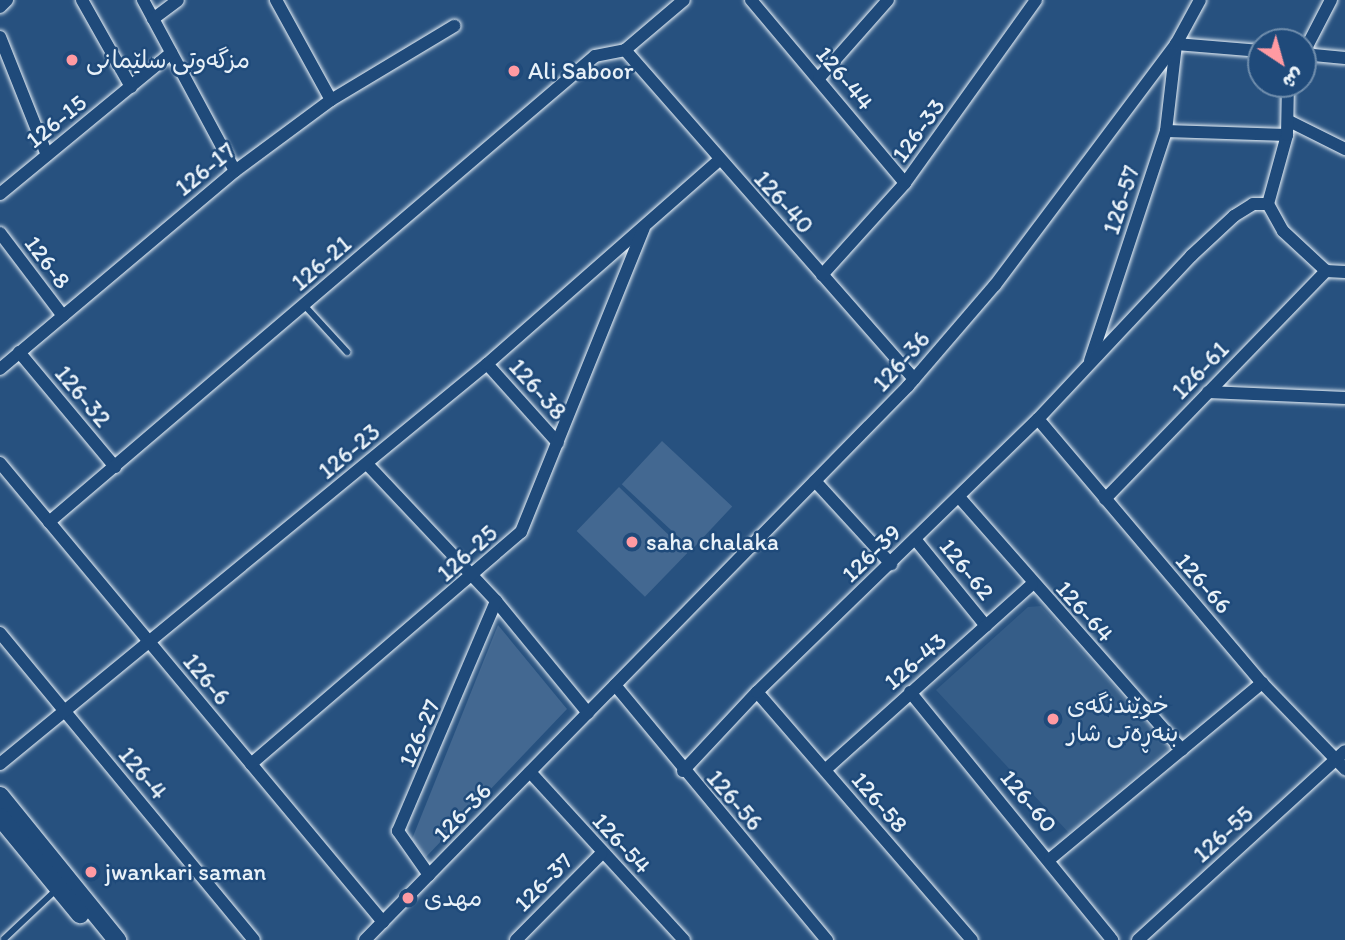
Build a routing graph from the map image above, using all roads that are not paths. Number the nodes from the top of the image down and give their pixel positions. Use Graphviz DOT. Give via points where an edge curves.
graph roads {
  1 [pos="7,0"];
  2 [pos="82,0"];
  3 [pos="143,0"];
  4 [pos="178,0"];
  5 [pos="276,0"];
  6 [pos="684,0"];
  7 [pos="751,0"];
  8 [pos="888,0"];
  9 [pos="1036,0"];
  10 [pos="1200,0"];
  11 [pos="1331,0"];
  12 [pos="0,7"];
  13 [pos="153,19"];
  14 [pos="454,26"];
  15 [pos="1316,28"];
  16 [pos="0,37"];
  17 [pos="1176,44"];
  18 [pos="625,50"];
  19 [pos="1247,50"];
  20 [pos="172,53"];
  21 [pos="1317,55"];
  22 [pos="1345,58"];
  23 [pos="819,78"];
  24 [pos="131,87"];
  25 [pos="1288,98"];
  26 [pos="331,100"];
  27 [pos="1289,121"];
  28 [pos="1166,131"];
  29 [pos="1287,135"];
  30 [pos="1345,149"];
  31 [pos="47,155"];
  32 [pos="718,161"];
  33 [pos="235,171"];
  34 [pos="905,183"];
  35 [pos="0,194"];
  36 [pos="1268,204"];
  37 [pos="646,224"];
  38 [pos="0,233"];
  39 [pos="1326,271"];
  40 [pos="1345,272"];
  41 [pos="822,275"];
  42 [pos="304,305"];
  43 [pos="63,316"];
  44 [pos="19,352"];
  45 [pos="347,352"];
  46 [pos="487,364"];
  47 [pos="1088,364"];
  48 [pos="0,369"];
  49 [pos="914,379"];
  50 [pos="1208,392"];
  51 [pos="1345,398"];
  52 [pos="1038,419"];
  53 [pos="558,443"];
  54 [pos="0,463"];
  55 [pos="367,464"];
  56 [pos="115,467"];
  57 [pos="815,481"];
  58 [pos="959,497"];
  59 [pos="1105,499"];
  60 [pos="49,522"];
  61 [pos="915,539"];
  62 [pos="891,564"];
  63 [pos="473,576"];
  64 [pos="1032,584"];
  65 [pos="496,601"];
  66 [pos="986,626"];
  67 [pos="0,633"];
  68 [pos="149,642"];
  69 [pos="1262,683"];
  70 [pos="615,685"];
  71 [pos="757,692"];
  72 [pos="910,692"];
  73 [pos="65,712"];
  74 [pos="588,713"];
  75 [pos="1182,750"];
  76 [pos="1342,760"];
  77 [pos="0,764"];
  78 [pos="251,764"];
  79 [pos="825,770"];
  80 [pos="682,771"];
  81 [pos="530,772"];
  82 [pos="0,796"];
  83 [pos="0,817"];
  84 [pos="601,854"];
  85 [pos="1050,859"];
  86 [pos="429,875"];
  87 [pos="58,887"];
  88 [pos="383,922"];
  89 [pos="679,938"];
  90 [pos="4,939"];
  91 [pos="102,940"];
  92 [pos="117,940"];
  93 [pos="254,940"];
  94 [pos="365,940"];
  95 [pos="516,940"];
  96 [pos="827,940"];
  97 [pos="972,940"];
  98 [pos="1112,940"];
  99 [pos="1138,940"];
  1 -- 12 [label="street"];
  2 -- 24 [label="street"];
  3 -- 13 [label="street"];
  4 -- 13 [label="street"];
  5 -- 26 [label="street"];
  6 -- 18 [label="street"];
  7 -- 23 [label="street, 126-44"];
  8 -- 23 [label="street"];
  9 -- 34 [label="street, 126-33"];
  10 -- 17 [label="street, 126-36"];
  11 -- 15 [label="street"];
  13 -- 20 [label="street"];
  14 -- 26 [label="street, 126-17"];
  16 -- 31 [label="street"];
  17 -- 19 [label="street"];
  17 -- 28 [label="street, 126-57"];
  17 -- 49 [label="street, 126-36" via="995,285"];
  18 -- 32 [label="street, 126-40"];
  18 -- 42 [label="street, 126-21" via="595,56"];
  20 -- 24 [label="street, 126-15"];
  20 -- 33 [label="street"];
  21 -- 22 [label="street"];
  23 -- 34 [label="street, 126-44"];
  24 -- 31 [label="street, 126-15"];
  25 -- 27 [label="street"];
  26 -- 33 [label="street, 126-17"];
  27 -- 29 [label="street"];
  27 -- 30 [label="street"];
  28 -- 29 [label="street"];
  28 -- 47 [label="street, 126-57"];
  29 -- 36 [label="street"];
  31 -- 35 [label="street, 126-15"];
  32 -- 37 [label="street, 126-23"];
  32 -- 41 [label="street, 126-40"];
  33 -- 43 [label="street, 126-17"];
  34 -- 41 [label="street, 126-33"];
  36 -- 39 [label="street" via="1283,230"];
  36 -- 47 [label="street, 126-39" via="1253,204 1234,215"];
  37 -- 46 [label="street, 126-23"];
  37 -- 53 [label="street, 126-25"];
  38 -- 43 [label="street, 126-8"];
  39 -- 40 [label="street"];
  39 -- 50 [label="street, 126-61"];
  41 -- 49 [label="street, 126-40"];
  42 -- 45 [label="lane"];
  42 -- 56 [label="street, 126-21"];
  43 -- 44 [label="street, 126-17"];
  44 -- 48 [label="street, 126-17"];
  44 -- 56 [label="street, 126-32"];
  46 -- 53 [label="street, 126-38"];
  46 -- 55 [label="street, 126-23"];
  47 -- 52 [label="street, 126-39"];
  49 -- 57 [label="street, 126-36"];
  50 -- 51 [label="street"];
  50 -- 59 [label="street, 126-61"];
  52 -- 58 [label="street, 126-39"];
  52 -- 59 [label="street, 126-66"];
  53 -- 63 [label="street, 126-25" via="521,532"];
  54 -- 60 [label="street, 126-6"];
  55 -- 63 [label="street"];
  55 -- 68 [label="street, 126-23"];
  56 -- 60 [label="street, 126-21"];
  57 -- 62 [label="street"];
  57 -- 70 [label="street, 126-36"];
  58 -- 61 [label="street, 126-39"];
  58 -- 64 [label="street, 126-64"];
  59 -- 69 [label="street, 126-66"];
  60 -- 68 [label="street, 126-6"];
  61 -- 62 [label="street, 126-39"];
  61 -- 66 [label="street, 126-62"];
  62 -- 71 [label="street, 126-39"];
  63 -- 65 [label="street"];
  63 -- 78 [label="street, 126-25"];
  64 -- 66 [label="street, 126-43"];
  64 -- 75 [label="street, 126-64"];
  65 -- 74 [label="street"];
  65 -- 86 [label="street, 126-27" via="398,831"];
  66 -- 72 [label="street, 126-43"];
  67 -- 73 [label="street, 126-4"];
  68 -- 73 [label="street, 126-23"];
  68 -- 78 [label="street, 126-6"];
  69 -- 75 [label="street"];
  69 -- 76 [label="street, 126-66"];
  70 -- 74 [label="street, 126-36"];
  70 -- 80 [label="street, 126-56"];
  71 -- 79 [label="street, 126-58"];
  71 -- 80 [label="street, 126-39"];
  72 -- 79 [label="street, 126-43"];
  72 -- 85 [label="street, 126-60"];
  73 -- 77 [label="street, 126-23"];
  73 -- 93 [label="street, 126-4"];
  74 -- 81 [label="street, 126-36"];
  75 -- 85 [label="street"];
  76 -- 99 [label="street, 126-55"];
  78 -- 88 [label="street, 126-6"];
  79 -- 97 [label="street, 126-58"];
  80 -- 96 [label="street, 126-56"];
  81 -- 84 [label="street, 126-54"];
  81 -- 86 [label="street, 126-36"];
  82 -- 92 [label="main road"];
  83 -- 87 [label="main road"];
  84 -- 89 [label="street, 126-54"];
  84 -- 95 [label="street, 126-37"];
  85 -- 98 [label="street, 126-60"];
  86 -- 88 [label="street, 126-36"];
  87 -- 90 [label="lane"];
  87 -- 91 [label="main road"];
  88 -- 94 [label="street, 126-36"];
}
